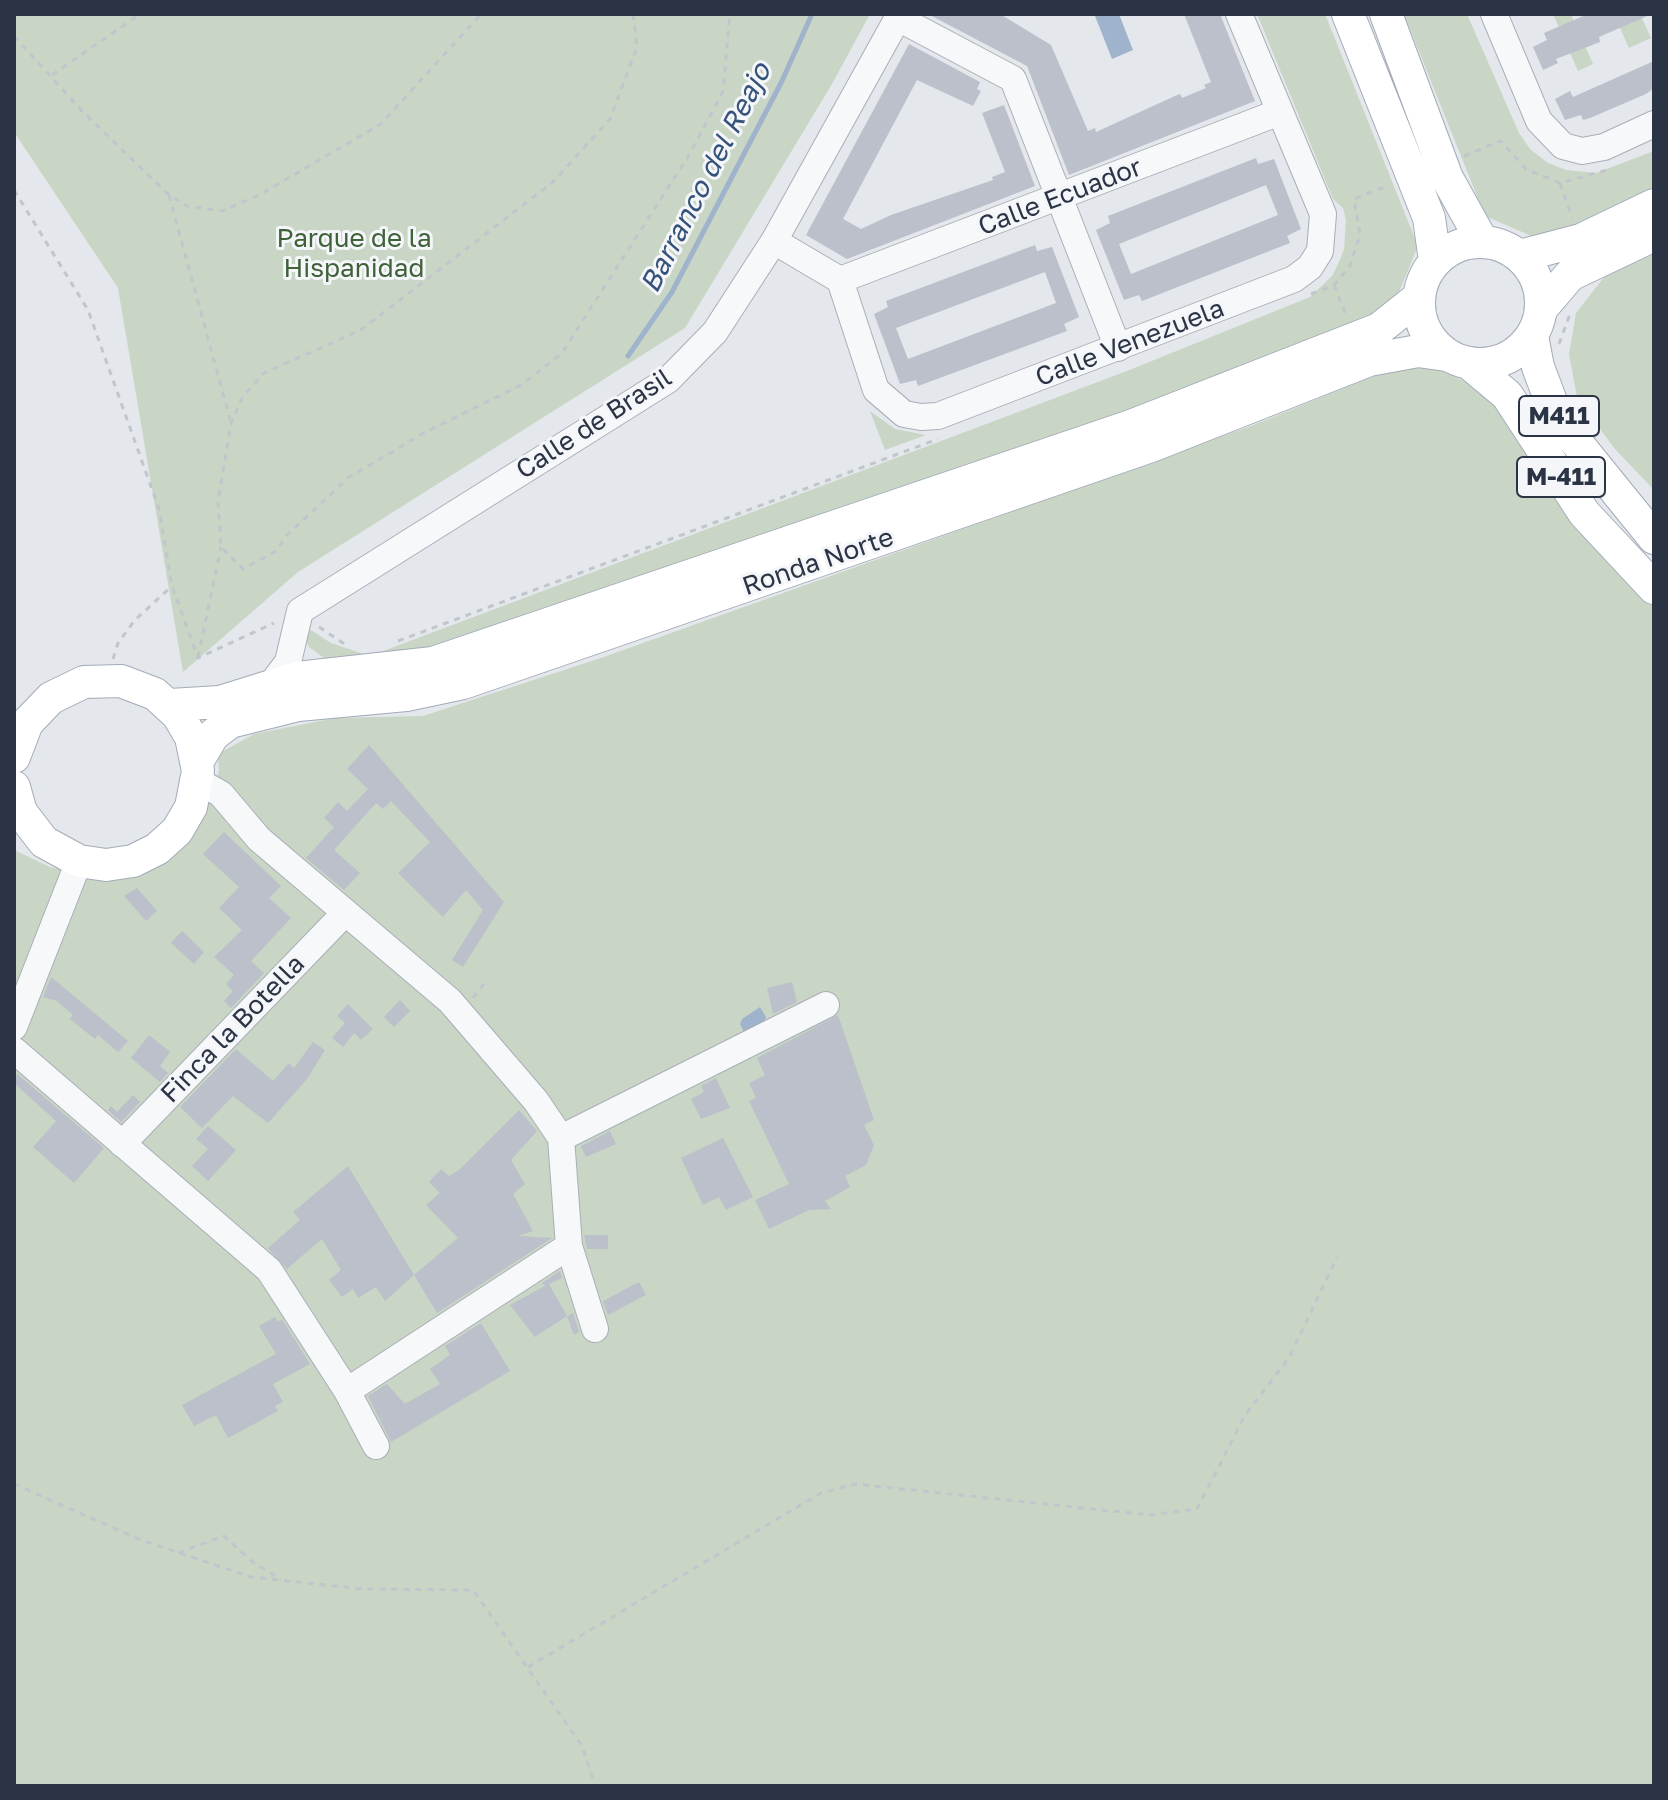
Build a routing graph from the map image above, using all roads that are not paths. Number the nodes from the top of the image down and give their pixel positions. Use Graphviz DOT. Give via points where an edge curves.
graph roads {
  1 [pos="1239,14"];
  2 [pos="1348,14"];
  3 [pos="1386,14"];
  4 [pos="1497,15"];
  5 [pos="899,16"];
  6 [pos="1280,112"];
  7 [pos="1654,124"];
  8 [pos="1059,197"];
  9 [pos="1654,205"];
  10 [pos="1654,235"];
  11 [pos="774,241"];
  12 [pos="1482,241"];
  13 [pos="1520,256"];
  14 [pos="1435,261"];
  15 [pos="840,280"];
  16 [pos="1418,298"];
  17 [pos="1544,331"];
  18 [pos="1118,348"];
  19 [pos="1458,359"];
  20 [pos="1654,538"];
  21 [pos="1654,588"];
  22 [pos="294,639"];
  23 [pos="331,674"];
  24 [pos="270,686"];
  25 [pos="170,705"];
  26 [pos="25,710"];
  27 [pos="14,757"];
  28 [pos="198,771"];
  29 [pos="14,787"];
  30 [pos="22,831"];
  31 [pos="79,861"];
  32 [pos="344,914"];
  33 [pos="826,1005"];
  34 [pos="14,1027"];
  35 [pos="14,1050"];
  36 [pos="561,1138"];
  37 [pos="122,1144"];
  38 [pos="569,1246"];
  39 [pos="595,1329"];
  40 [pos="347,1391"];
  41 [pos="376,1446"];
  1 -- 6 [label="street, Calle Venezuela"];
  2 -- 14 [label="main road" via="1429,218"];
  3 -- 12 [label="main road" via="1447,178"];
  4 -- 7 [label="street" via="1539,121 1563,146 1582,151 1604,147"];
  5 -- 8 [label="street" via="1013,79"];
  5 -- 11 [label="street, Calle de Brasil"];
  6 -- 8 [label="street, Calle Ecuador"];
  6 -- 18 [label="street, Calle Venezuela" via="1323,214 1320,251 1310,267 1294,279"];
  8 -- 15 [label="street, Calle Ecuador"];
  8 -- 18 [label="street"];
  9 -- 13 [label="main road" via="1581,240"];
  10 -- 17 [label="main road" via="1570,275"];
  11 -- 15 [label="street"];
  11 -- 22 [label="street, Calle de Brasil" via="715,332 668,380 300,611"];
  12 -- 13 [label="main road"];
  12 -- 14 [label="main road" via="1456,247"];
  13 -- 17 [label="main road" via="1540,289"];
  14 -- 16 [label="main road"];
  15 -- 18 [label="street, Calle Venezuela" via="876,390 904,414 938,416"];
  16 -- 19 [label="main road" via="1424,330"];
  16 -- 23 [label="main road, Ronda Norte" via="1398,317 1360,337 1131,426 433,663"];
  17 -- 19 [label="main road" via="1505,359"];
  17 -- 20 [label="main road, M411" via="1547,391 1569,433"];
  19 -- 21 [label="main road, M-411" via="1507,395 1584,513"];
  19 -- 28 [label="main road, Ronda Norte" via="1418,351 1369,360 1151,446 463,683 406,695 298,705 230,722 213,735"];
  22 -- 23 [label="street" via="309,660"];
  22 -- 24 [label="street" via="288,662"];
  23 -- 24 [label="main road, Ronda Norte"];
  24 -- 25 [label="main road, Ronda Norte" via="220,702"];
  25 -- 26 [label="main road" via="139,686 102,680 67,688"];
  25 -- 28 [label="main road" via="186,726"];
  26 -- 27 [label="main road"];
  28 -- 31 [label="main road, Ronda Norte" via="191,807 177,831 157,849 133,861"];
  28 -- 32 [label="street" via="259,839"];
  29 -- 30 [label="main road, Ronda Norte"];
  30 -- 31 [label="main road, Ronda Norte"];
  31 -- 34 [label="street"];
  32 -- 36 [label="street" via="450,1001"];
  32 -- 37 [label="street, Finca la Botella"];
  33 -- 36 [label="street"];
  35 -- 37 [label="street"];
  36 -- 38 [label="street"];
  37 -- 40 [label="street" via="269,1270"];
  38 -- 39 [label="street"];
  38 -- 40 [label="street"];
  40 -- 41 [label="street"];
}
